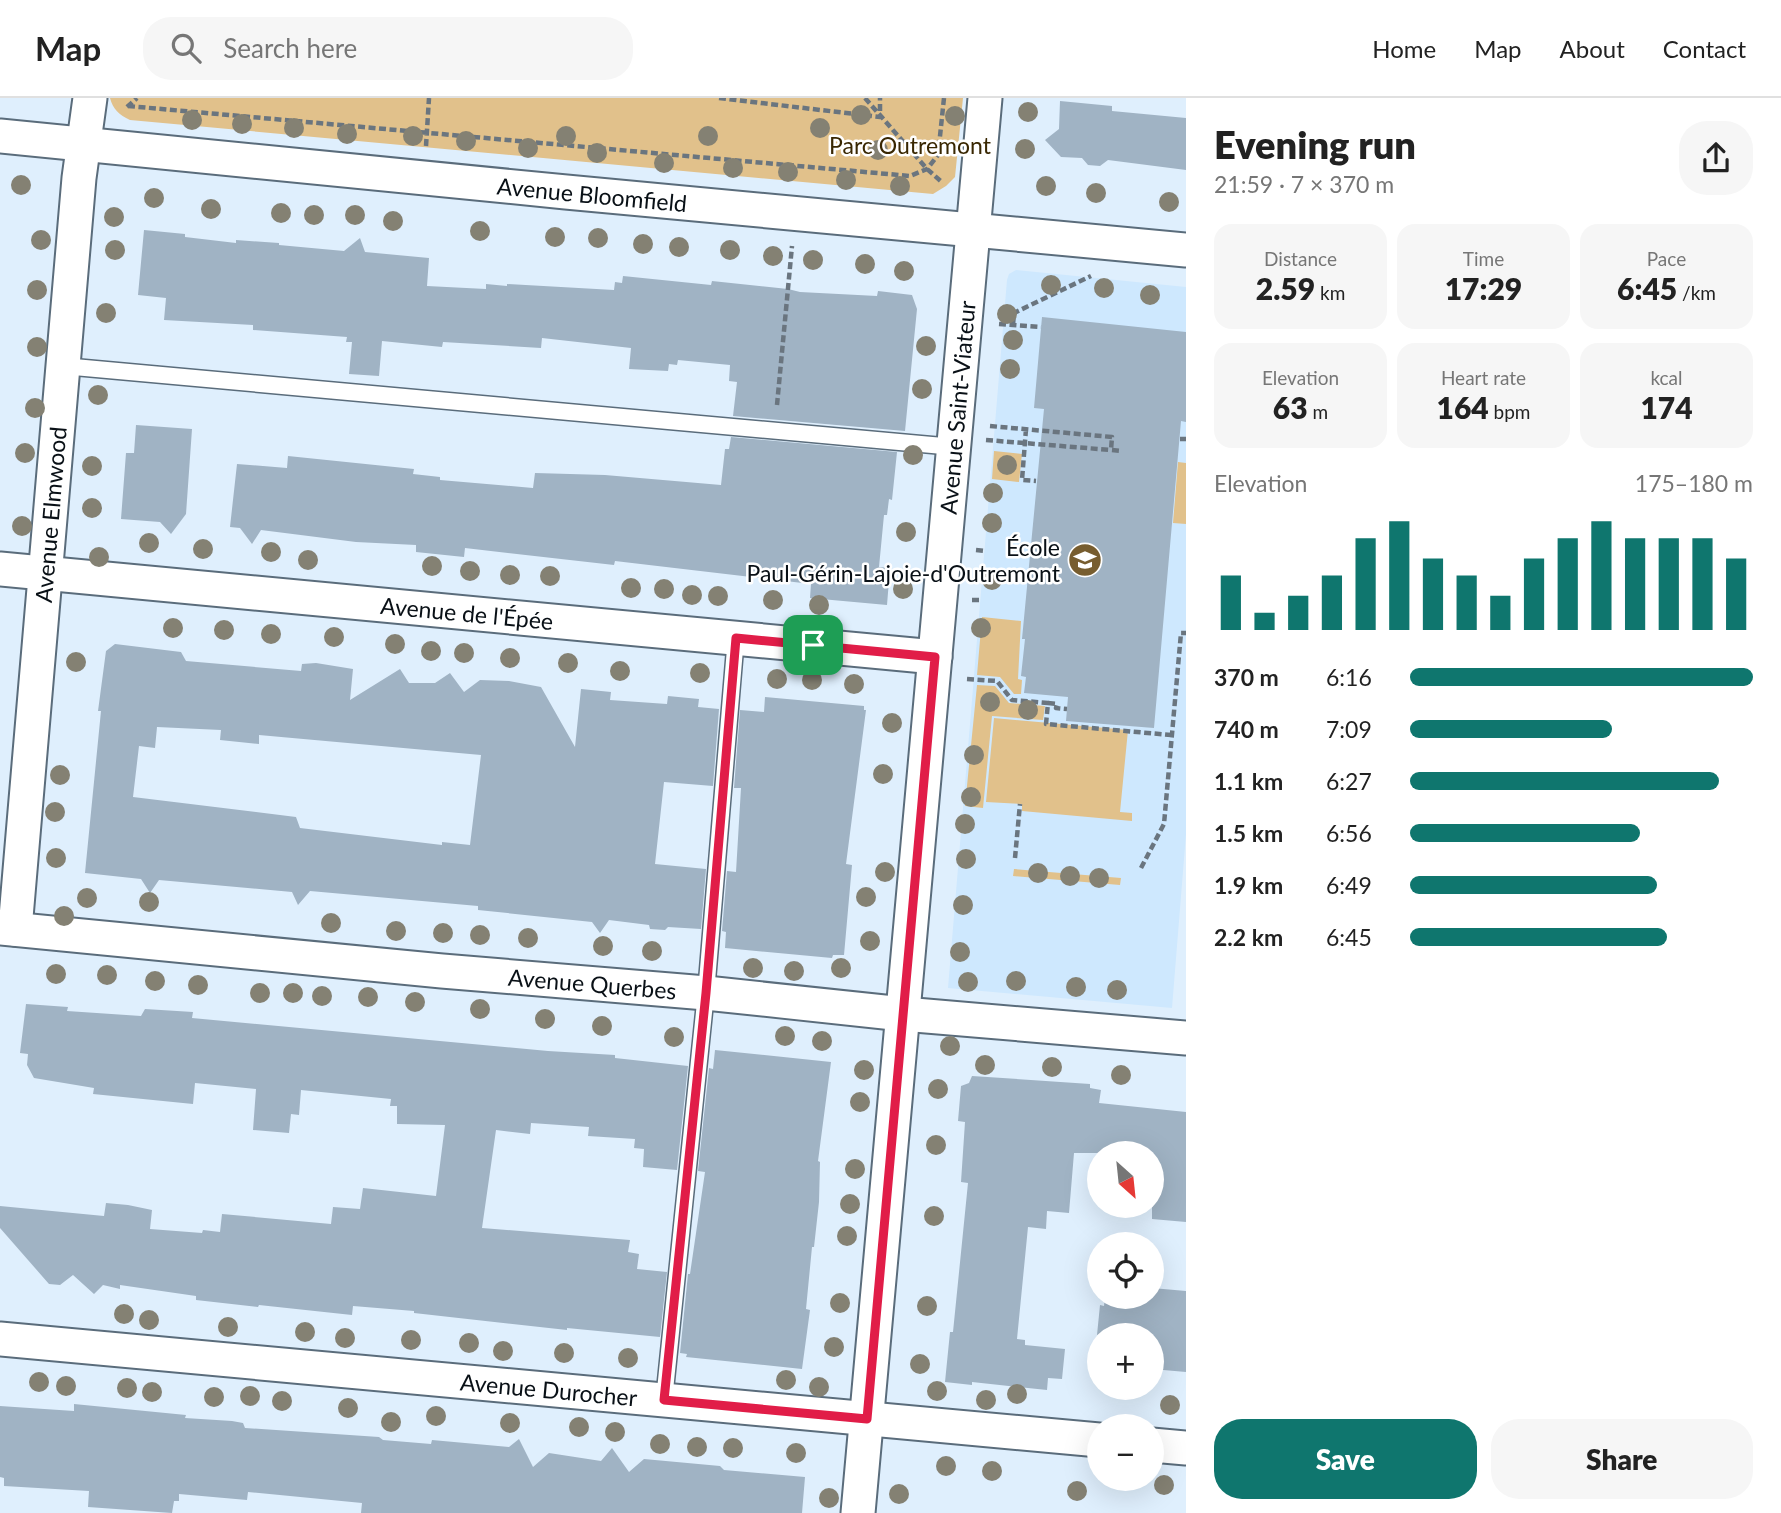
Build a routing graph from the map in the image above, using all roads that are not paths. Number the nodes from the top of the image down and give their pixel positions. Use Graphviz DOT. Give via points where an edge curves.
graph roads {
  1 [pos="90,98"];
  2 [pos="985,98"];
  3 [pos="0,136"];
  4 [pos="83,144"];
  5 [pos="973,229"];
  6 [pos="1186,250"];
  7 [pos="62,366"];
  8 [pos="954,447"];
  9 [pos="0,569"];
  10 [pos="47,573"];
  11 [pos="736,638"];
  12 [pos="935,657"];
  13 [pos="7,929"];
  14 [pos="706,993"];
  15 [pos="903,1014"];
  16 [pos="1186,1038"];
  17 [pos="0,1339"];
  18 [pos="664,1400"];
  19 [pos="867,1419"];
  20 [pos="1087,1439"];
  21 [pos="1164,1446"];
  22 [pos="1186,1448"];
  23 [pos="858,1513"];
  1 -- 4 [label="street, Avenue Elmwood"];
  2 -- 5 [label="street, Avenue Saint-Viateur"];
  3 -- 4 [label="street, Avenue Bloomfield"];
  4 -- 5 [label="street, Avenue Bloomfield"];
  4 -- 7 [label="street, Avenue Elmwood"];
  5 -- 6 [label="street, Avenue Bloomfield"];
  5 -- 8 [label="street, Avenue Saint-Viateur"];
  7 -- 8 [label="lane"];
  7 -- 10 [label="street, Avenue Elmwood"];
  8 -- 12 [label="street, Avenue Saint-Viateur"];
  9 -- 10 [label="street, Avenue de l'Épée"];
  10 -- 11 [label="street, Avenue de l'Épée"];
  10 -- 13 [label="street, Avenue Elmwood"];
  11 -- 12 [label="street, Avenue de l'Épée"];
  11 -- 14 [label="lane"];
  12 -- 15 [label="street, Avenue Saint-Viateur"];
  13 -- 14 [label="street, Avenue Querbes"];
  14 -- 15 [label="street, Avenue Querbes"];
  14 -- 18 [label="lane"];
  15 -- 16 [label="street, Avenue Querbes"];
  15 -- 19 [label="street, Avenue Saint-Viateur"];
  17 -- 18 [label="street, Avenue Durocher"];
  18 -- 19 [label="street, Avenue Durocher"];
  19 -- 20 [label="street, Avenue Durocher"];
  19 -- 23 [label="street, Avenue Saint-Viateur"];
  21 -- 22 [label="street"];
}
